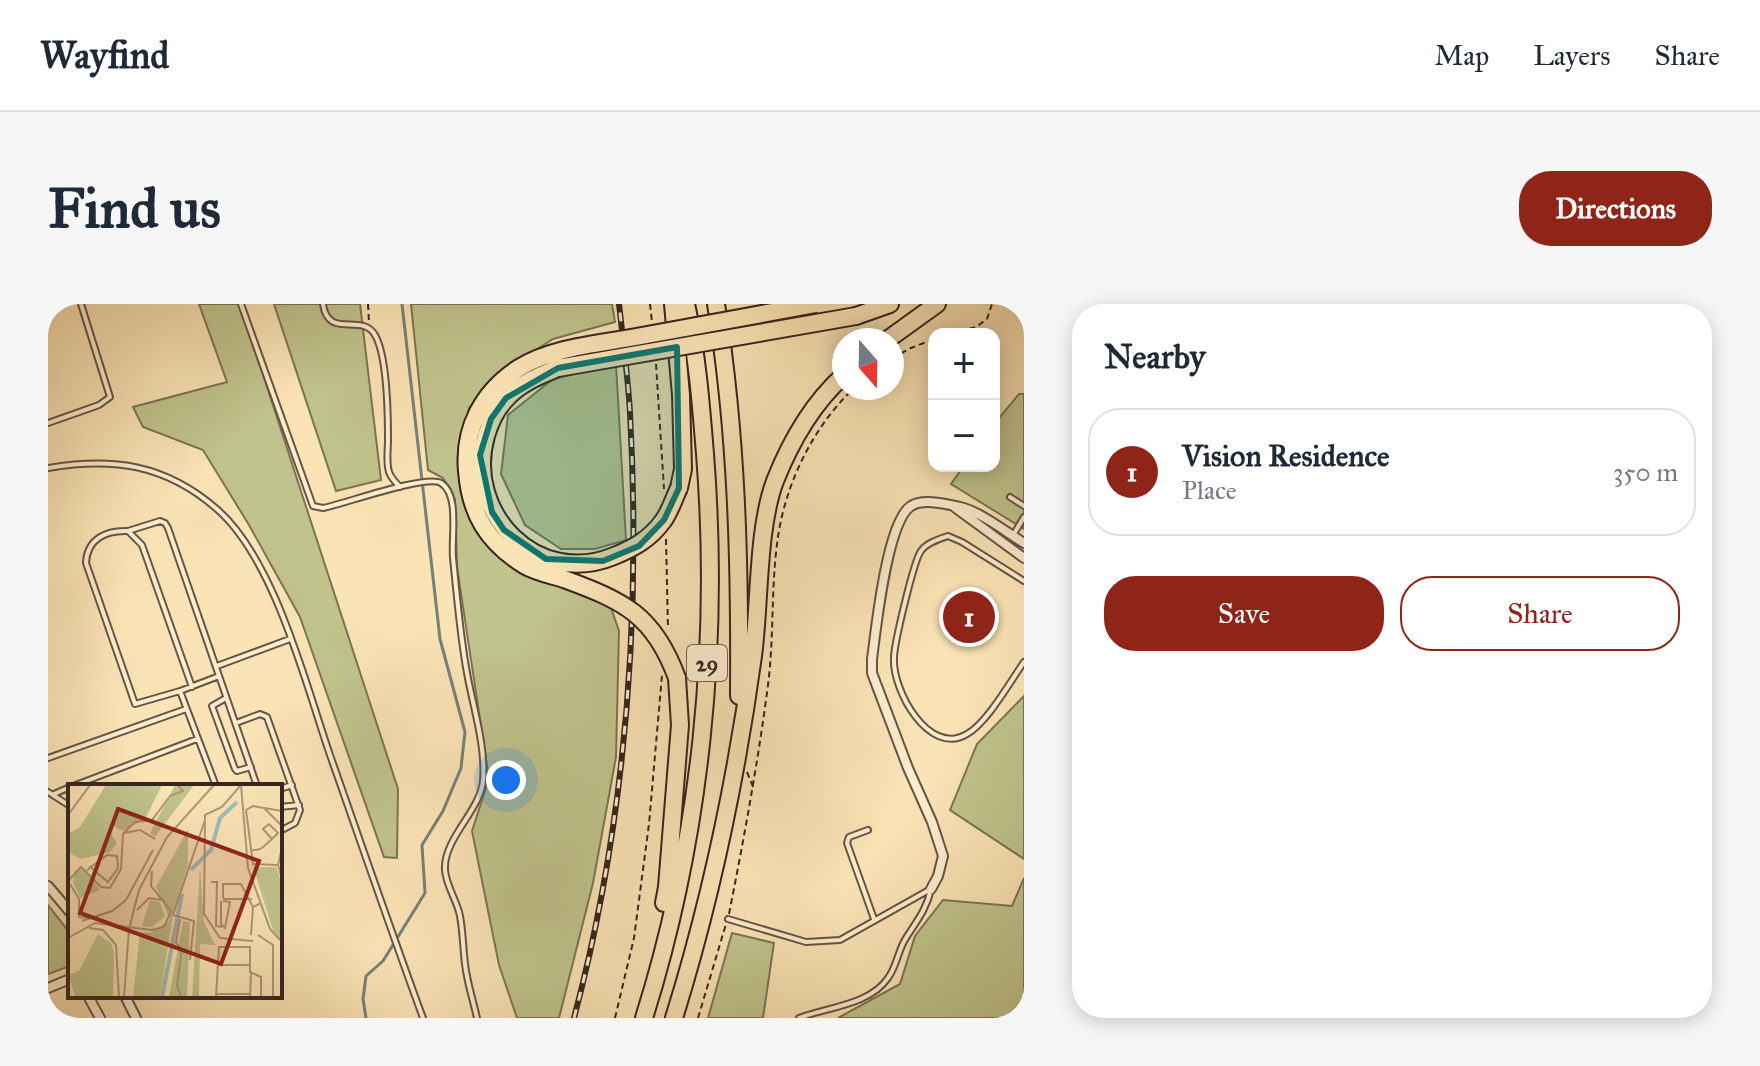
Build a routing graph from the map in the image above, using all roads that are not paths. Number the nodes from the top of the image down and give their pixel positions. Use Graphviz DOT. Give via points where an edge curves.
graph roads {
  1 [pos="81,304"];
  2 [pos="241,304"];
  3 [pos="323,304"];
  4 [pos="673,304"];
  5 [pos="686,304"];
  6 [pos="716,304"];
  7 [pos="816,304"];
  8 [pos="890,304"];
  9 [pos="937,304"];
  10 [pos="904,328"];
  11 [pos="832,386"];
  12 [pos="48,423"];
  13 [pos="48,468"];
  14 [pos="403,486"];
  15 [pos="1010,497"];
  16 [pos="952,506"];
  17 [pos="1024,506"];
  18 [pos="1024,517"];
  19 [pos="128,531"];
  20 [pos="1013,536"];
  21 [pos="1024,543"];
  22 [pos="1007,546"];
  23 [pos="1024,558"];
  24 [pos="1024,581"];
  25 [pos="290,639"];
  26 [pos="1024,662"];
  27 [pos="216,667"];
  28 [pos="219,676"];
  29 [pos="192,687"];
  30 [pos="180,691"];
  31 [pos="227,698"];
  32 [pos="186,709"];
  33 [pos="236,723"];
  34 [pos="197,739"];
  35 [pos="738,753"];
  36 [pos="48,758"];
  37 [pos="251,767"];
  38 [pos="80,784"];
  39 [pos="215,784"];
  40 [pos="256,784"];
  41 [pos="292,785"];
  42 [pos="282,788"];
  43 [pos="50,793"];
  44 [pos="68,805"];
  45 [pos="299,805"];
  46 [pos="282,807"];
  47 [pos="282,830"];
  48 [pos="868,830"];
  49 [pos="48,886"];
  50 [pos="931,889"];
  51 [pos="68,910"];
  52 [pos="728,919"];
  53 [pos="874,919"];
  54 [pos="68,980"];
  55 [pos="48,988"];
  56 [pos="89,998"];
  57 [pos="126,998"];
  58 [pos="100,1018"];
  59 [pos="136,1018"];
  60 [pos="423,1018"];
  61 [pos="477,1018"];
  62 [pos="641,1018"];
  63 [pos="674,1018"];
  64 [pos="799,1018"];
  1 -- 12 [label="lane" via="110,397"];
  2 -- 14 [label="lane" via="313,506 334,506"];
  3 -- 14 [label="lane" via="334,323 362,325 375,335 387,412 388,469"];
  4 -- 8 [label="highway, bridge" via="681,395 683,469 664,520 639,546 603,561 581,564 532,552 504,530 480,475 491,419 529,380 558,368 856,316"];
  5 -- 62 [label="highway, 29" via="700,391 712,574 704,711 691,817 664,955"];
  6 -- 35 [label="highway, 29" via="737,495"];
  7 -- 62 [label="highway, bridge" via="545,356 498,384 479,406 466,461 476,516 492,538 525,565 612,596 649,625 668,652 680,725 667,887"];
  9 -- 10 [label="highway"];
  11 -- 35 [label="highway" via="797,435 774,483"];
  13 -- 25 [label="lane" via="112,462 145,468 197,494 218,509 251,549"];
  14 -- 61 [label="lane" via="437,481 450,491 453,504 458,606 483,782 445,865 460,912"];
  15 -- 17 [label="lane"];
  16 -- 20 [label="street"];
  16 -- 22 [label="street"];
  16 -- 50 [label="street" via="911,506 898,522 872,659 885,710 943,856"];
  18 -- 20 [label="lane"];
  19 -- 27 [label="lane" via="165,523"];
  19 -- 29 [label="lane" via="142,545"];
  19 -- 30 [label="lane" via="94,541 86,563 135,704"];
  20 -- 21 [label="street"];
  20 -- 22 [label="lane"];
  22 -- 23 [label="street"];
  24 -- 26 [label="lane" via="962,542 948,536 934,541 920,551 894,659 896,678 913,713 926,729 953,740 987,716"];
  25 -- 27 [label="lane"];
  25 -- 60 [label="lane"];
  27 -- 28 [label="lane"];
  28 -- 29 [label="lane"];
  28 -- 31 [label="lane"];
  29 -- 30 [label="lane"];
  30 -- 32 [label="lane"];
  31 -- 33 [label="lane"];
  31 -- 37 [label="lane" via="212,706 235,769"];
  32 -- 34 [label="lane"];
  32 -- 36 [label="lane"];
  33 -- 37 [label="lane"];
  33 -- 41 [label="lane" via="264,714"];
  34 -- 38 [label="lane"];
  34 -- 39 [label="lane"];
  35 -- 63 [label="highway, 29" via="715,876"];
  37 -- 40 [label="lane"];
  41 -- 42 [label="lane"];
  41 -- 45 [label="lane"];
  43 -- 44 [label="lane"];
  45 -- 46 [label="lane"];
  45 -- 47 [label="lane" via="295,823"];
  48 -- 53 [label="lane" via="849,837 847,843"];
  49 -- 51 [label="street"];
  50 -- 53 [label="lane"];
  50 -- 64 [label="lane" via="929,902 879,988"];
  52 -- 53 [label="lane" via="806,942 840,940"];
  54 -- 55 [label="street"];
  56 -- 58 [label="street"];
  57 -- 59 [label="street"];
}
